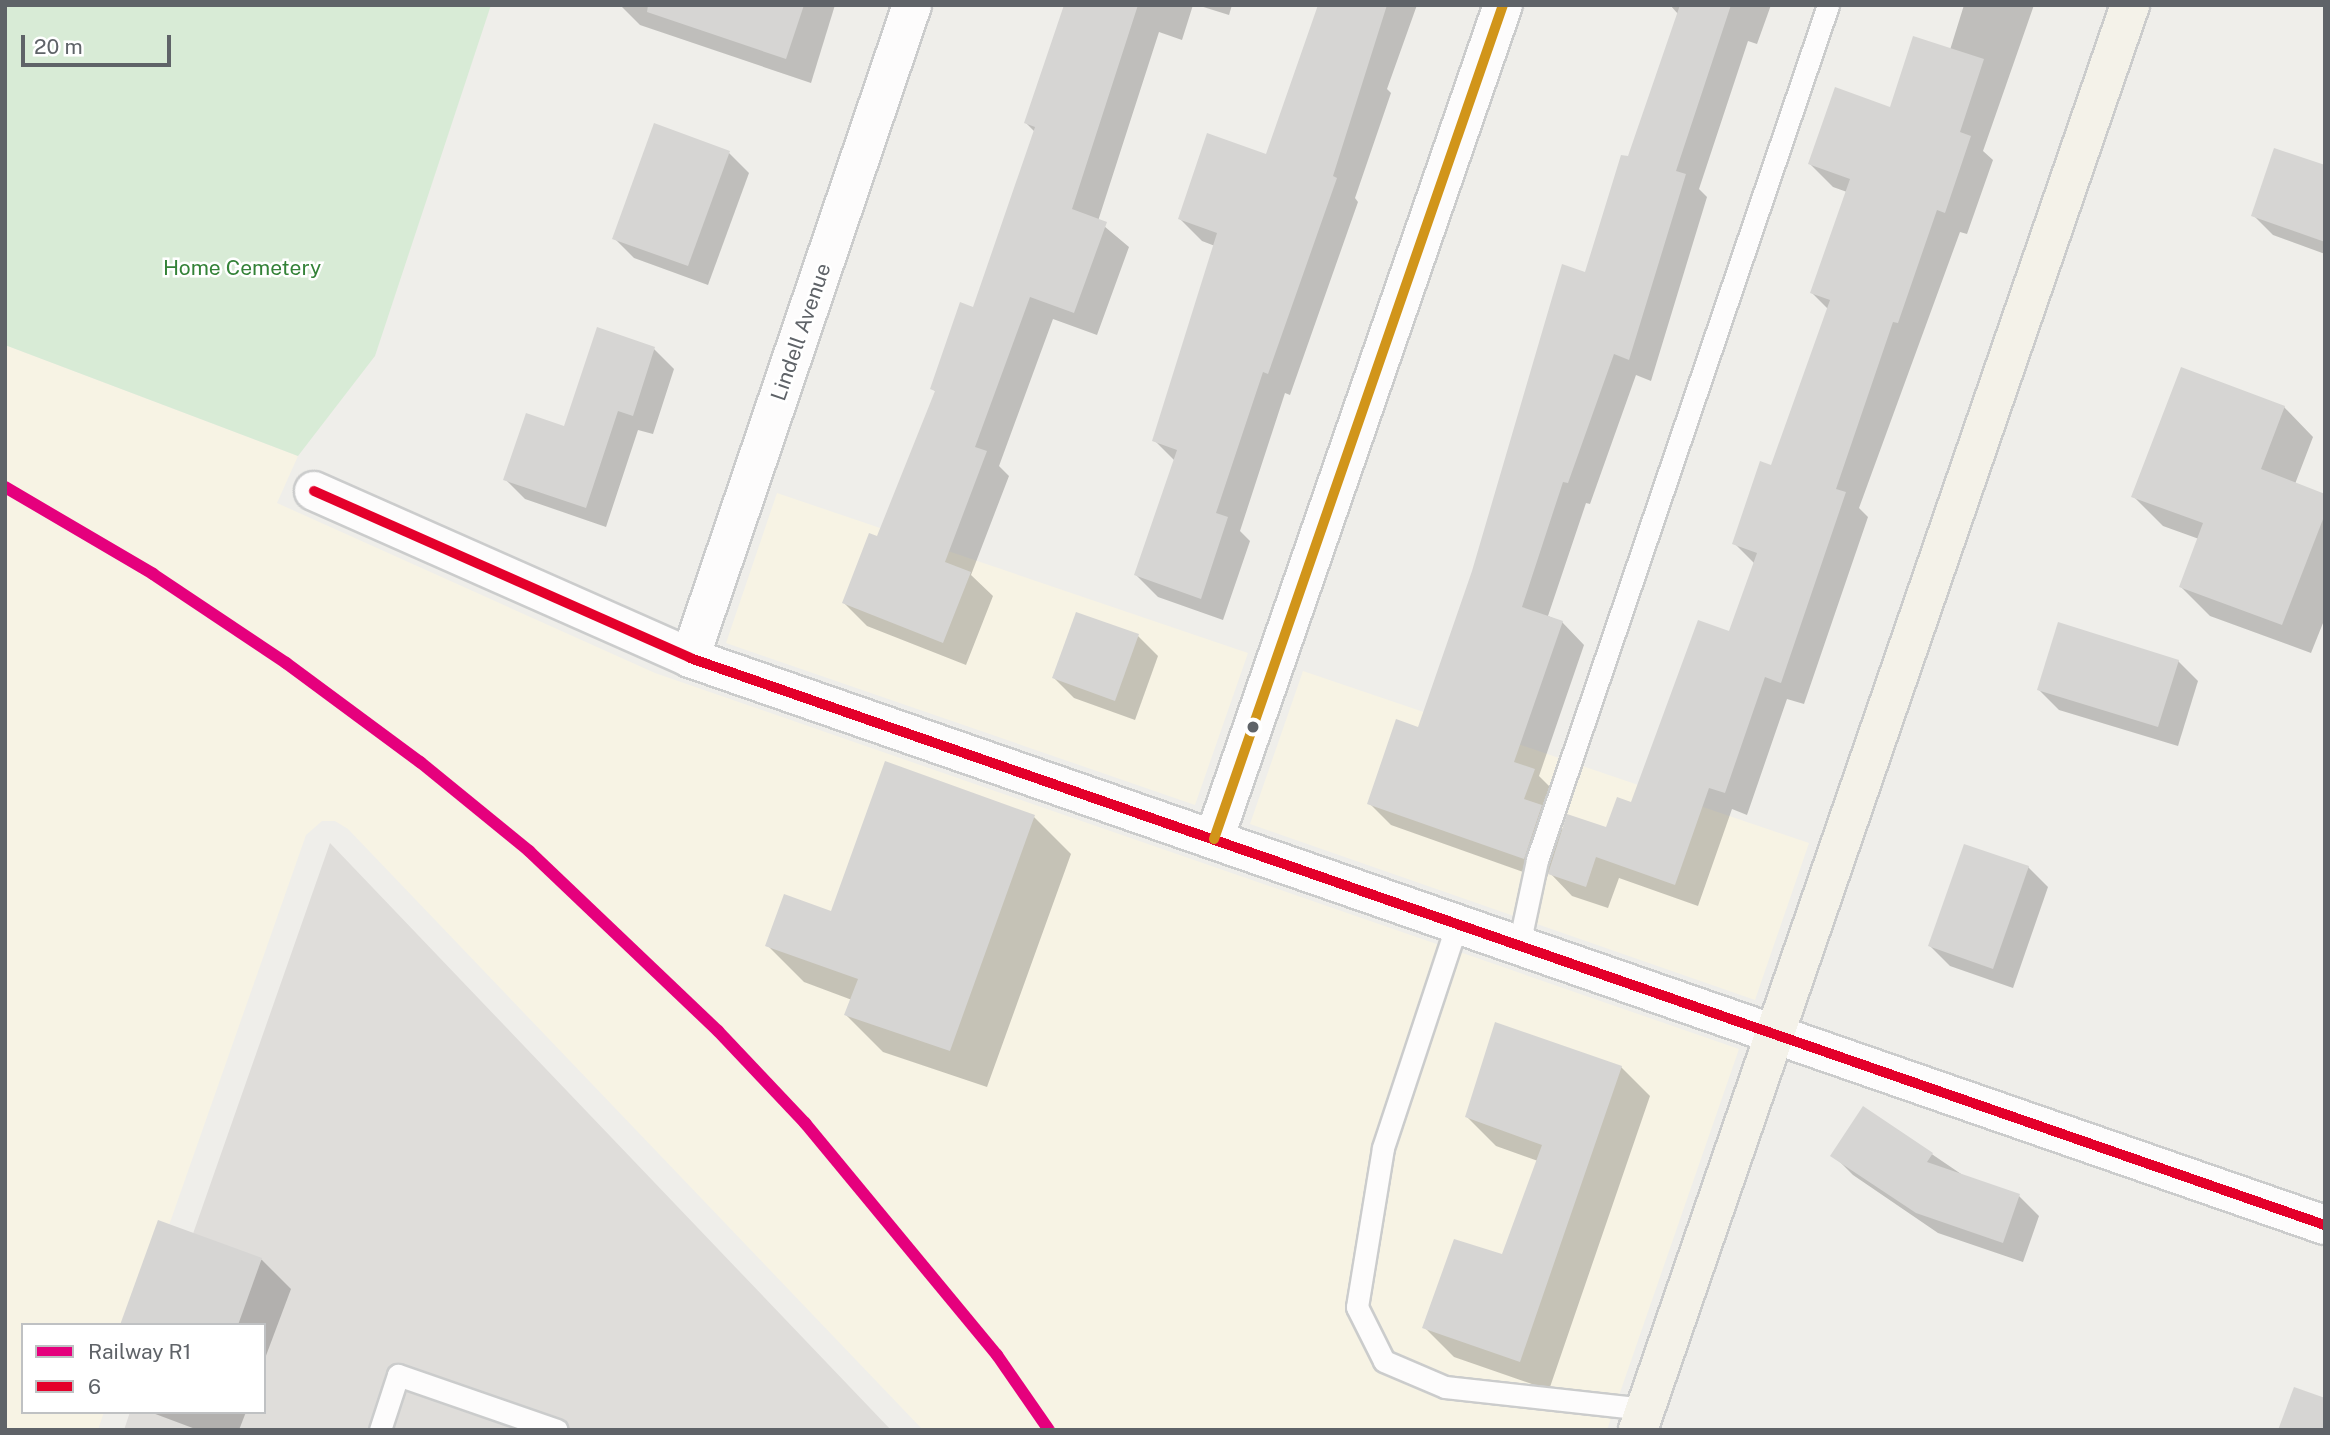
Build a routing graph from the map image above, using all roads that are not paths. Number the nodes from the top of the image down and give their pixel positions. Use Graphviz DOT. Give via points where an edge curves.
graph roads {
  1 [pos="912,5"];
  2 [pos="1503,5"];
  3 [pos="1828,5"];
  4 [pos="2130,5"];
  5 [pos="314,491"];
  6 [pos="690,658"];
  7 [pos="1214,839"];
  8 [pos="1457,924"];
  9 [pos="1519,945"];
  10 [pos="1775,1034"];
  11 [pos="2325,1225"];
  12 [pos="1642,1420"];
  13 [pos="380,1430"];
  14 [pos="557,1430"];
  1 -- 6 [label="street, Lindell Avenue"];
  2 -- 7 [label="street"];
  3 -- 9 [label="lane" via="1537,860"];
  4 -- 10 [label="main road"];
  5 -- 6 [label="street"];
  6 -- 7 [label="street"];
  7 -- 8 [label="street"];
  8 -- 9 [label="street"];
  8 -- 12 [label="lane" via="1383,1148 1357,1307 1384,1361 1445,1387"];
  9 -- 10 [label="street"];
  10 -- 11 [label="street"];
  10 -- 12 [label="main road"];
  13 -- 14 [label="lane" via="398,1375"];
}
